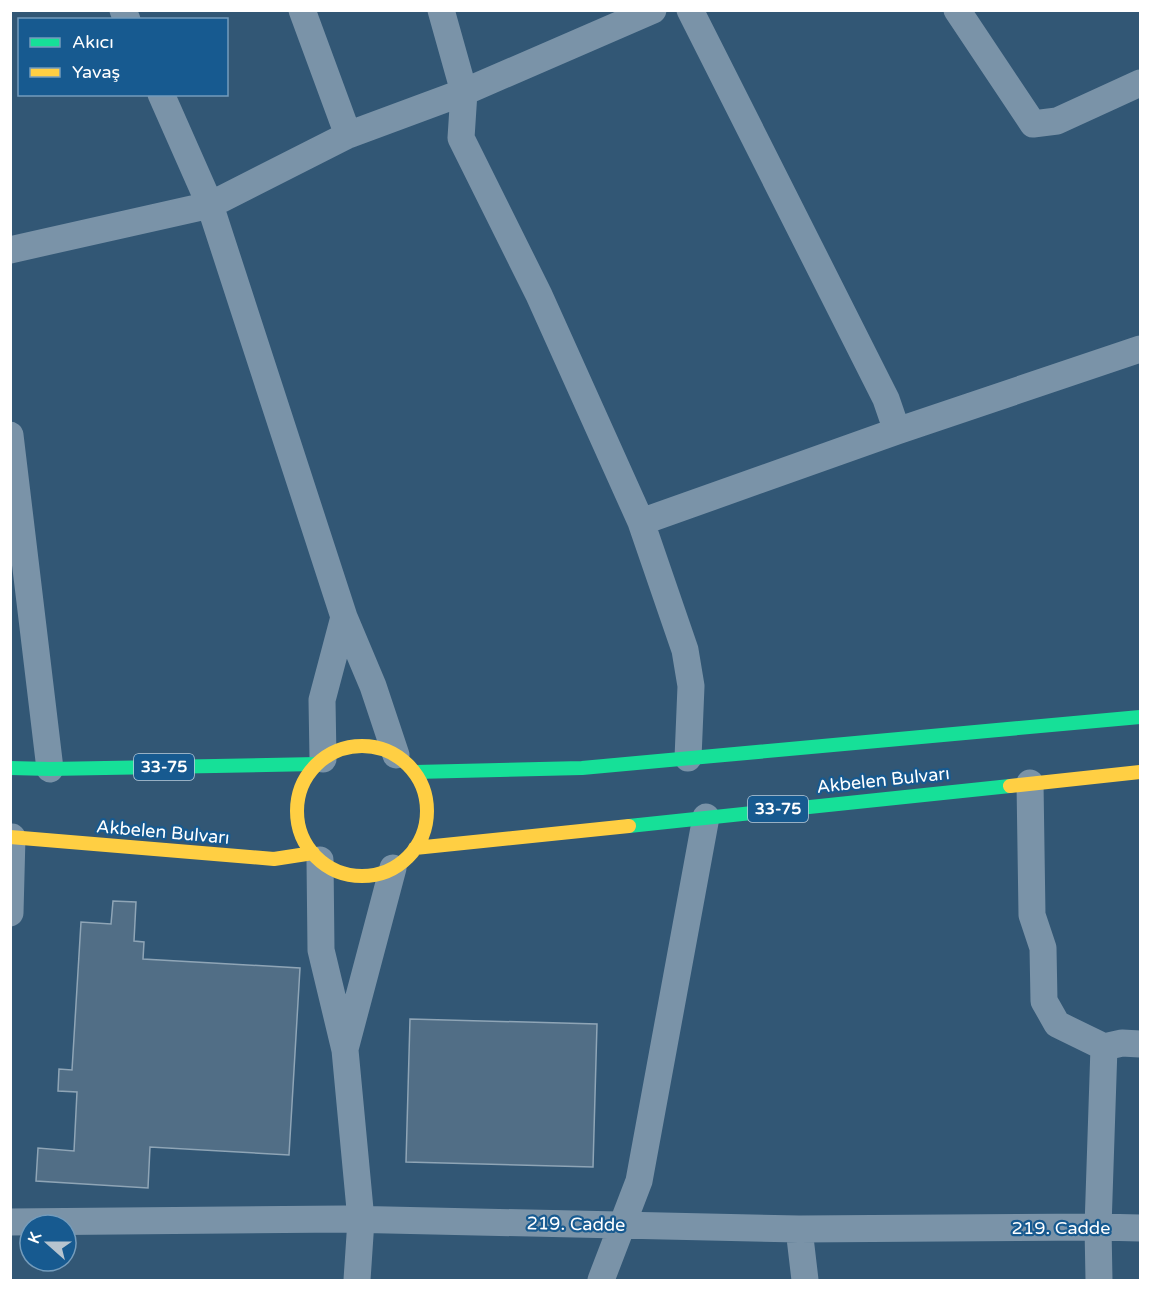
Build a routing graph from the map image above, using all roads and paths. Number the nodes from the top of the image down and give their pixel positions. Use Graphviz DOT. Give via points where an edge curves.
graph roads {
  1 [pos="302,10"];
  2 [pos="441,10"];
  3 [pos="653,10"];
  4 [pos="690,10"];
  5 [pos="957,10"];
  6 [pos="600,21"];
  7 [pos="1140,83"];
  8 [pos="464,92"];
  9 [pos="162,96"];
  10 [pos="348,135"];
  11 [pos="210,205"];
  12 [pos="10,250"];
  13 [pos="1138,356"];
  14 [pos="897,431"];
  15 [pos="10,435"];
  16 [pos="641,522"];
  17 [pos="344,617"];
  18 [pos="1140,717"];
  19 [pos="688,758"];
  20 [pos="320,761"];
  21 [pos="405,764"];
  22 [pos="10,768"];
  23 [pos="50,769"];
  24 [pos="1140,772"];
  25 [pos="1030,783"];
  26 [pos="706,817"];
  27 [pos="11,837"];
  28 [pos="415,848"];
  29 [pos="316,857"];
  30 [pos="393,868"];
  31 [pos="10,913"];
  32 [pos="1140,1044"];
  33 [pos="1104,1047"];
  34 [pos="345,1050"];
  35 [pos="361,1220"];
  36 [pos="10,1222"];
  37 [pos="622,1225"];
  38 [pos="1098,1227"];
  39 [pos="1140,1228"];
  40 [pos="799,1229"];
  41 [pos="357,1281"];
  42 [pos="601,1281"];
  43 [pos="805,1281"];
  44 [pos="1099,1281"];
  1 -- 10 [label="street"];
  2 -- 8 [label="street"];
  3 -- 6 [label="street"];
  4 -- 14 [label="street" via="886,399"];
  5 -- 7 [label="street" via="1033,124 1057,121"];
  6 -- 8 [label="street"];
  8 -- 10 [label="street"];
  8 -- 16 [label="street" via="461,138 539,295"];
  9 -- 11 [label="street"];
  10 -- 11 [label="street"];
  11 -- 12 [label="street"];
  11 -- 17 [label="street"];
  13 -- 14 [label="street"];
  14 -- 16 [label="street"];
  15 -- 23 [label="street"];
  16 -- 19 [label="street" via="685,650 691,686"];
  17 -- 20 [label="street" via="322,700"];
  17 -- 21 [label="street"];
  18 -- 19 [label="main road"];
  19 -- 21 [label="main road" via="582,768"];
  20 -- 21 [label="main road" via="344,749 367,746 382,749"];
  20 -- 23 [label="main road, 33-75"];
  20 -- 29 [label="main road" via="305,780 298,798 297,818 302,837"];
  21 -- 28 [label="main road" via="424,790 427,810 424,830"];
  22 -- 23 [label="main road, 33-75"];
  24 -- 25 [label="main road, Akbelen Bulvarı / 33-75"];
  25 -- 26 [label="main road, Akbelen Bulvarı / 33-75"];
  25 -- 33 [label="street" via="1032,915 1043,948 1044,1001 1057,1024"];
  26 -- 28 [label="main road, Akbelen Bulvarı / 33-75"];
  26 -- 37 [label="street" via="639,1181"];
  27 -- 29 [label="main road, Akbelen Bulvarı" via="274,859"];
  27 -- 31 [label="street"];
  28 -- 30 [label="main road"];
  29 -- 30 [label="main road" via="333,869 355,875 379,874"];
  29 -- 34 [label="street" via="321,950"];
  30 -- 34 [label="street"];
  32 -- 33 [label="street"];
  33 -- 38 [label="street"];
  34 -- 35 [label="street"];
  35 -- 36 [label="street, 219. Cadde"];
  35 -- 37 [label="street, 219. Cadde"];
  35 -- 41 [label="street"];
  37 -- 40 [label="street, 219. Cadde"];
  37 -- 42 [label="street"];
  38 -- 39 [label="street, 219. Cadde"];
  38 -- 40 [label="street, 219. Cadde"];
  38 -- 44 [label="street"];
  40 -- 43 [label="street"];
}
